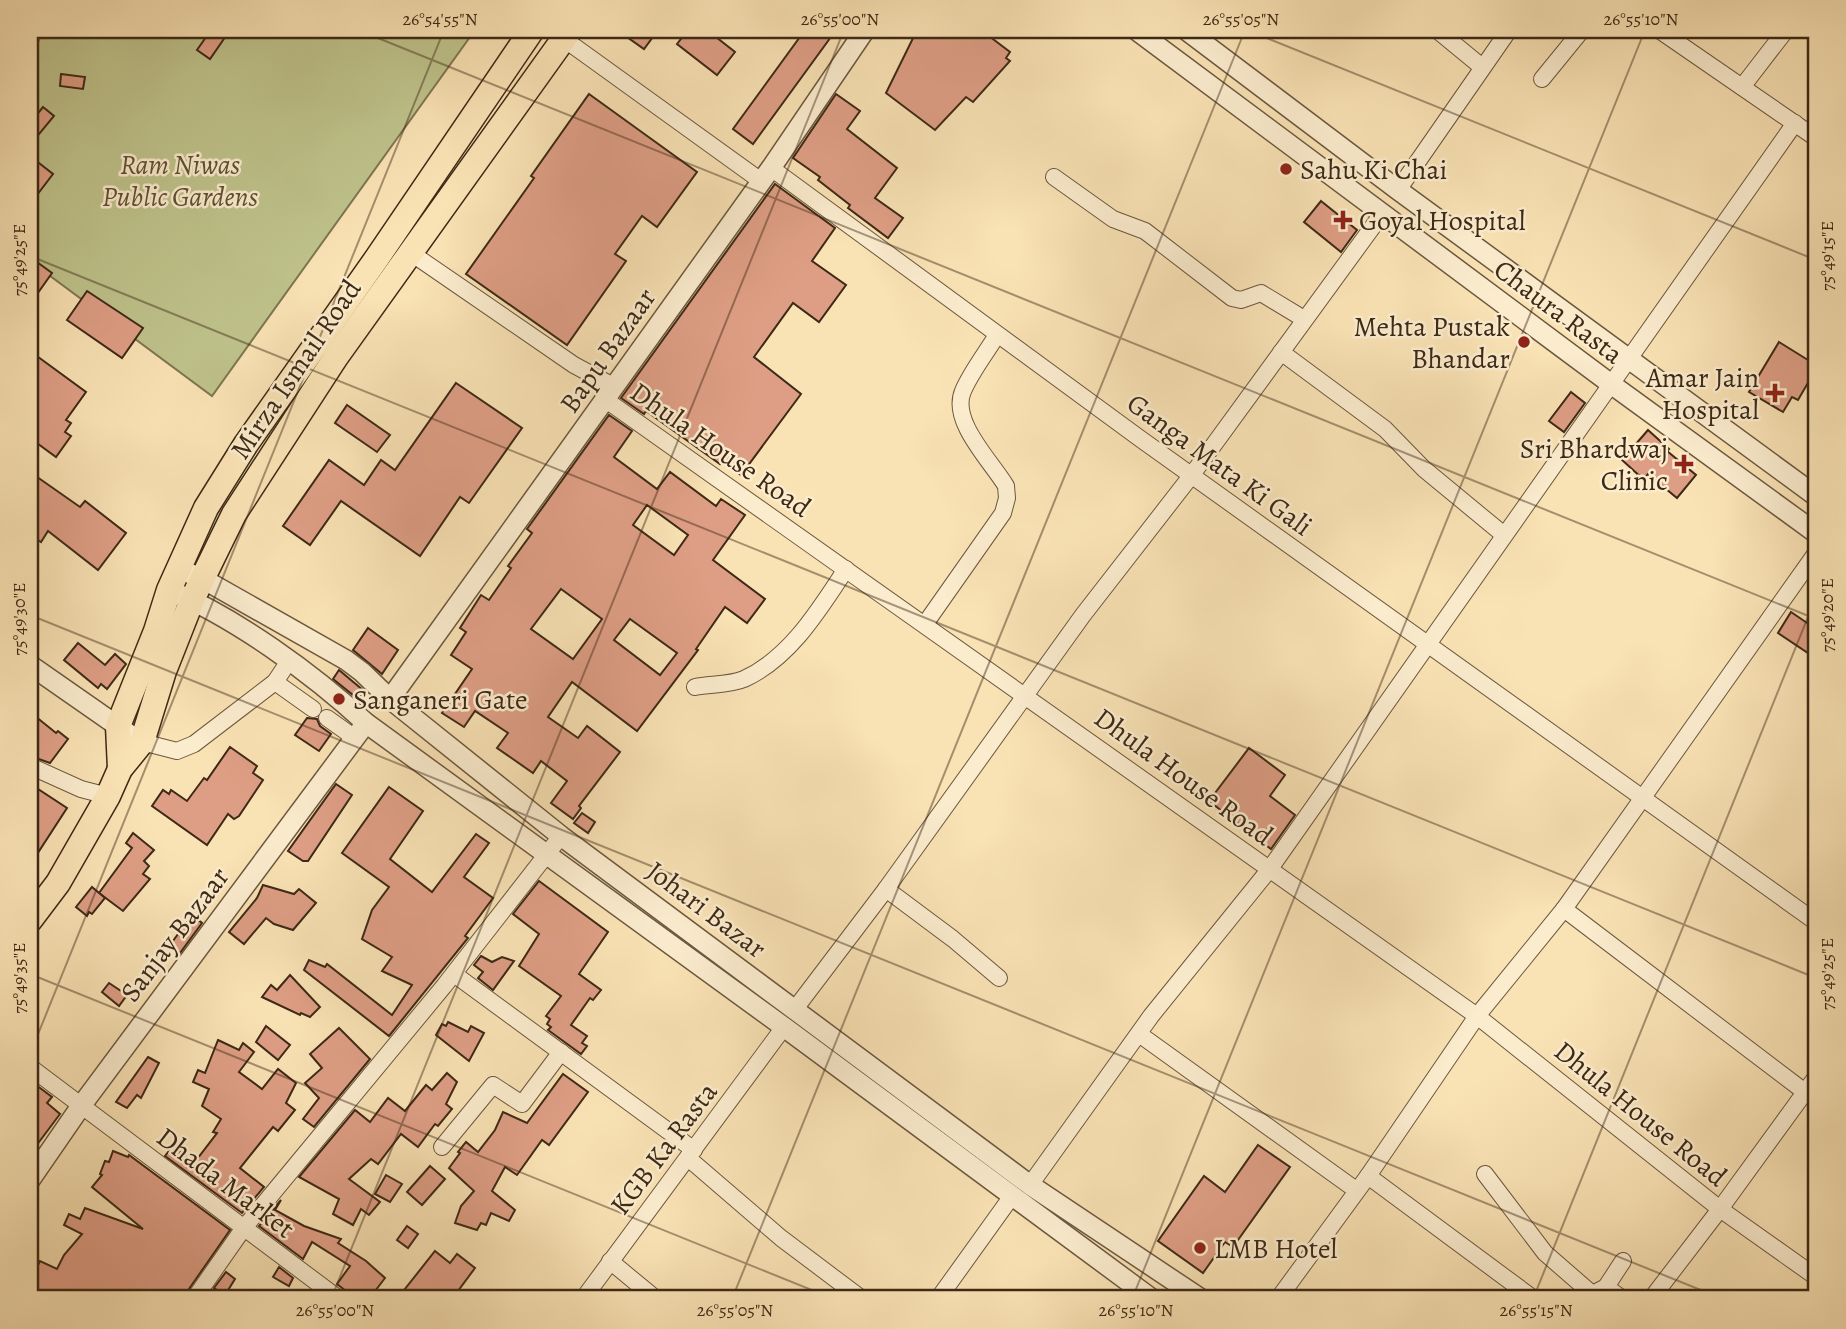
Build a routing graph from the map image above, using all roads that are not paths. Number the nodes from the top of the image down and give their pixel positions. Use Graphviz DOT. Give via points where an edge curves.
graph roads {
  1 [pos="532,30"];
  2 [pos="865,30"];
  3 [pos="1136,30"];
  4 [pos="1437,30"];
  5 [pos="1509,30"];
  6 [pos="1582,30"];
  7 [pos="1659,30"];
  8 [pos="1786,30"];
  9 [pos="1196,33"];
  10 [pos="567,34"];
  11 [pos="1482,66"];
  12 [pos="1542,79"];
  13 [pos="1742,87"];
  14 [pos="1795,123"];
  15 [pos="1816,138"];
  16 [pos="766,174"];
  17 [pos="1054,177"];
  18 [pos="1398,190"];
  19 [pos="1382,215"];
  20 [pos="411,253"];
  21 [pos="1304,319"];
  22 [pos="997,335"];
  23 [pos="1281,352"];
  24 [pos="1628,359"];
  25 [pos="1611,384"];
  26 [pos="611,394"];
  27 [pos="1191,476"];
  28 [pos="1816,495"];
  29 [pos="1816,533"];
  30 [pos="1504,535"];
  31 [pos="1816,553"];
  32 [pos="846,569"];
  33 [pos="174,580"];
  34 [pos="198,589"];
  35 [pos="925,624"];
  36 [pos="1427,645"];
  37 [pos="289,661"];
  38 [pos="30,665"];
  39 [pos="275,682"];
  40 [pos="695,687"];
  41 [pos="1025,695"];
  42 [pos="390,699"];
  43 [pos="313,709"];
  44 [pos="327,718"];
  45 [pos="118,726"];
  46 [pos="360,731"];
  47 [pos="142,742"];
  48 [pos="30,766"];
  49 [pos="120,769"];
  50 [pos="108,796"];
  51 [pos="1642,798"];
  52 [pos="561,836"];
  53 [pos="547,854"];
  54 [pos="1269,870"];
  55 [pos="886,888"];
  56 [pos="653,904"];
  57 [pos="1564,909"];
  58 [pos="30,920"];
  59 [pos="640,922"];
  60 [pos="1816,922"];
  61 [pos="454,974"];
  62 [pos="999,978"];
  63 [pos="795,1009"];
  64 [pos="1477,1016"];
  65 [pos="784,1027"];
  66 [pos="1139,1034"];
  67 [pos="561,1052"];
  68 [pos="30,1067"];
  69 [pos="1816,1077"];
  70 [pos="1805,1092"];
  71 [pos="81,1106"];
  72 [pos="442,1147"];
  73 [pos="691,1154"];
  74 [pos="1485,1174"];
  75 [pos="1368,1176"];
  76 [pos="30,1180"];
  77 [pos="1030,1185"];
  78 [pos="1356,1190"];
  79 [pos="1012,1196"];
  80 [pos="1720,1209"];
  81 [pos="243,1229"];
  82 [pos="610,1261"];
  83 [pos="1623,1261"];
  84 [pos="1816,1277"];
  85 [pos="1593,1293"];
  86 [pos="194,1299"];
  87 [pos="339,1299"];
  88 [pos="583,1299"];
  89 [pos="656,1299"];
  90 [pos="862,1299"];
  91 [pos="938,1299"];
  92 [pos="1152,1299"];
  93 [pos="1201,1299"];
  94 [pos="1278,1299"];
  95 [pos="1534,1299"];
  96 [pos="1623,1299"];
  97 [pos="1651,1299"];
  1 -- 33 [label="highway, Mirza Ismail Road" via="246,444 206,508"];
  2 -- 16 [label="street, Bapu Bazaar"];
  3 -- 19 [label="street, Chaura Rasta"];
  4 -- 11 [label="street"];
  5 -- 11 [label="street"];
  6 -- 12 [label="street"];
  7 -- 13 [label="street"];
  8 -- 13 [label="street"];
  9 -- 18 [label="street, Chaura Rasta"];
  10 -- 16 [label="street, Ganga Mata Ki Gali"];
  10 -- 20 [label="highway, Mirza Ismail Road"];
  11 -- 18 [label="street"];
  13 -- 14 [label="street"];
  14 -- 15 [label="street"];
  14 -- 24 [label="street"];
  16 -- 22 [label="street, Ganga Mata Ki Gali"];
  16 -- 26 [label="street, Bapu Bazaar"];
  17 -- 21 [label="street" via="1114,219 1145,231 1232,298 1241,300 1261,293"];
  18 -- 24 [label="street, Chaura Rasta"];
  19 -- 21 [label="street"];
  19 -- 25 [label="street, Chaura Rasta"];
  20 -- 26 [label="street, Dhula House Road"];
  20 -- 34 [label="highway, Mirza Ismail Road" via="266,461"];
  21 -- 23 [label="street"];
  22 -- 27 [label="street, Ganga Mata Ki Gali"];
  22 -- 35 [label="street" via="962,393 960,409 964,425 1006,486 1007,498 1003,513"];
  23 -- 27 [label="street"];
  23 -- 30 [label="street" via="1385,429 1424,469"];
  24 -- 25 [label="street"];
  24 -- 28 [label="street, Chaura Rasta"];
  25 -- 29 [label="street, Chaura Rasta"];
  25 -- 30 [label="street"];
  26 -- 32 [label="street, Dhula House Road"];
  26 -- 42 [label="street, Bapu Bazaar"];
  27 -- 36 [label="street, Ganga Mata Ki Gali"];
  27 -- 41 [label="street"];
  30 -- 36 [label="street"];
  31 -- 51 [label="street"];
  32 -- 35 [label="street, Dhula House Road"];
  32 -- 40 [label="street" via="783,653 743,679"];
  33 -- 34 [label="street, Johari Bazar"];
  33 -- 45 [label="highway, Mirza Ismail Road"];
  34 -- 37 [label="street, Johari Bazar"];
  34 -- 42 [label="street, Johari Bazar" via="346,660"];
  34 -- 47 [label="highway, Mirza Ismail Road" via="164,671"];
  35 -- 41 [label="street, Dhula House Road"];
  36 -- 51 [label="street, Ganga Mata Ki Gali"];
  36 -- 54 [label="street"];
  37 -- 39 [label="street"];
  37 -- 46 [label="street, Johari Bazar" via="327,688"];
  38 -- 45 [label="street"];
  39 -- 43 [label="street"];
  39 -- 47 [label="street" via="194,744 177,751"];
  41 -- 54 [label="street, Dhula House Road"];
  41 -- 55 [label="street"];
  42 -- 52 [label="street, Johari Bazar"];
  44 -- 46 [label="street"];
  45 -- 47 [label="street"];
  45 -- 49 [label="highway, Mirza Ismail Road"];
  46 -- 53 [label="street, Johari Bazar"];
  46 -- 71 [label="street, Sanjay Bazaar"];
  47 -- 49 [label="highway, Mirza Ismail Road"];
  48 -- 50 [label="street"];
  49 -- 50 [label="highway, Mirza Ismail Road"];
  50 -- 58 [label="highway, Mirza Ismail Road" via="58,883"];
  51 -- 57 [label="street"];
  51 -- 60 [label="street, Ganga Mata Ki Gali"];
  52 -- 53 [label="street"];
  52 -- 56 [label="street, Johari Bazar"];
  53 -- 59 [label="street, Johari Bazar"];
  53 -- 61 [label="street"];
  54 -- 64 [label="street, Dhula House Road"];
  54 -- 66 [label="street"];
  55 -- 62 [label="street"];
  55 -- 63 [label="street"];
  56 -- 59 [label="street"];
  56 -- 63 [label="street, Johari Bazar"];
  57 -- 64 [label="street"];
  57 -- 70 [label="street"];
  59 -- 65 [label="street, Johari Bazar"];
  61 -- 67 [label="street"];
  61 -- 81 [label="street"];
  63 -- 77 [label="street, Johari Bazar"];
  64 -- 75 [label="street"];
  64 -- 80 [label="street, Dhula House Road"];
  65 -- 73 [label="street, KGB Ka Rasta"];
  65 -- 79 [label="street, Johari Bazar"];
  66 -- 77 [label="street"];
  66 -- 78 [label="street"];
  67 -- 72 [label="street" via="522,1104 493,1085"];
  67 -- 73 [label="street"];
  68 -- 71 [label="street, Dhada Market"];
  69 -- 70 [label="street"];
  70 -- 80 [label="street"];
  71 -- 76 [label="street, Sanjay Bazaar"];
  71 -- 81 [label="street, Dhada Market"];
  73 -- 82 [label="street, KGB Ka Rasta"];
  73 -- 90 [label="street" via="781,1238"];
  74 -- 85 [label="street" via="1545,1253"];
  75 -- 78 [label="street"];
  75 -- 95 [label="street"];
  77 -- 93 [label="street, Johari Bazar"];
  78 -- 94 [label="street"];
  79 -- 91 [label="street"];
  79 -- 92 [label="street, Johari Bazar"];
  80 -- 84 [label="street, Dhula House Road"];
  80 -- 97 [label="street"];
  81 -- 86 [label="street"];
  81 -- 87 [label="street, Dhada Market"];
  82 -- 88 [label="street, KGB Ka Rasta"];
  82 -- 89 [label="street"];
  83 -- 85 [label="street"];
  85 -- 96 [label="street"];
}
